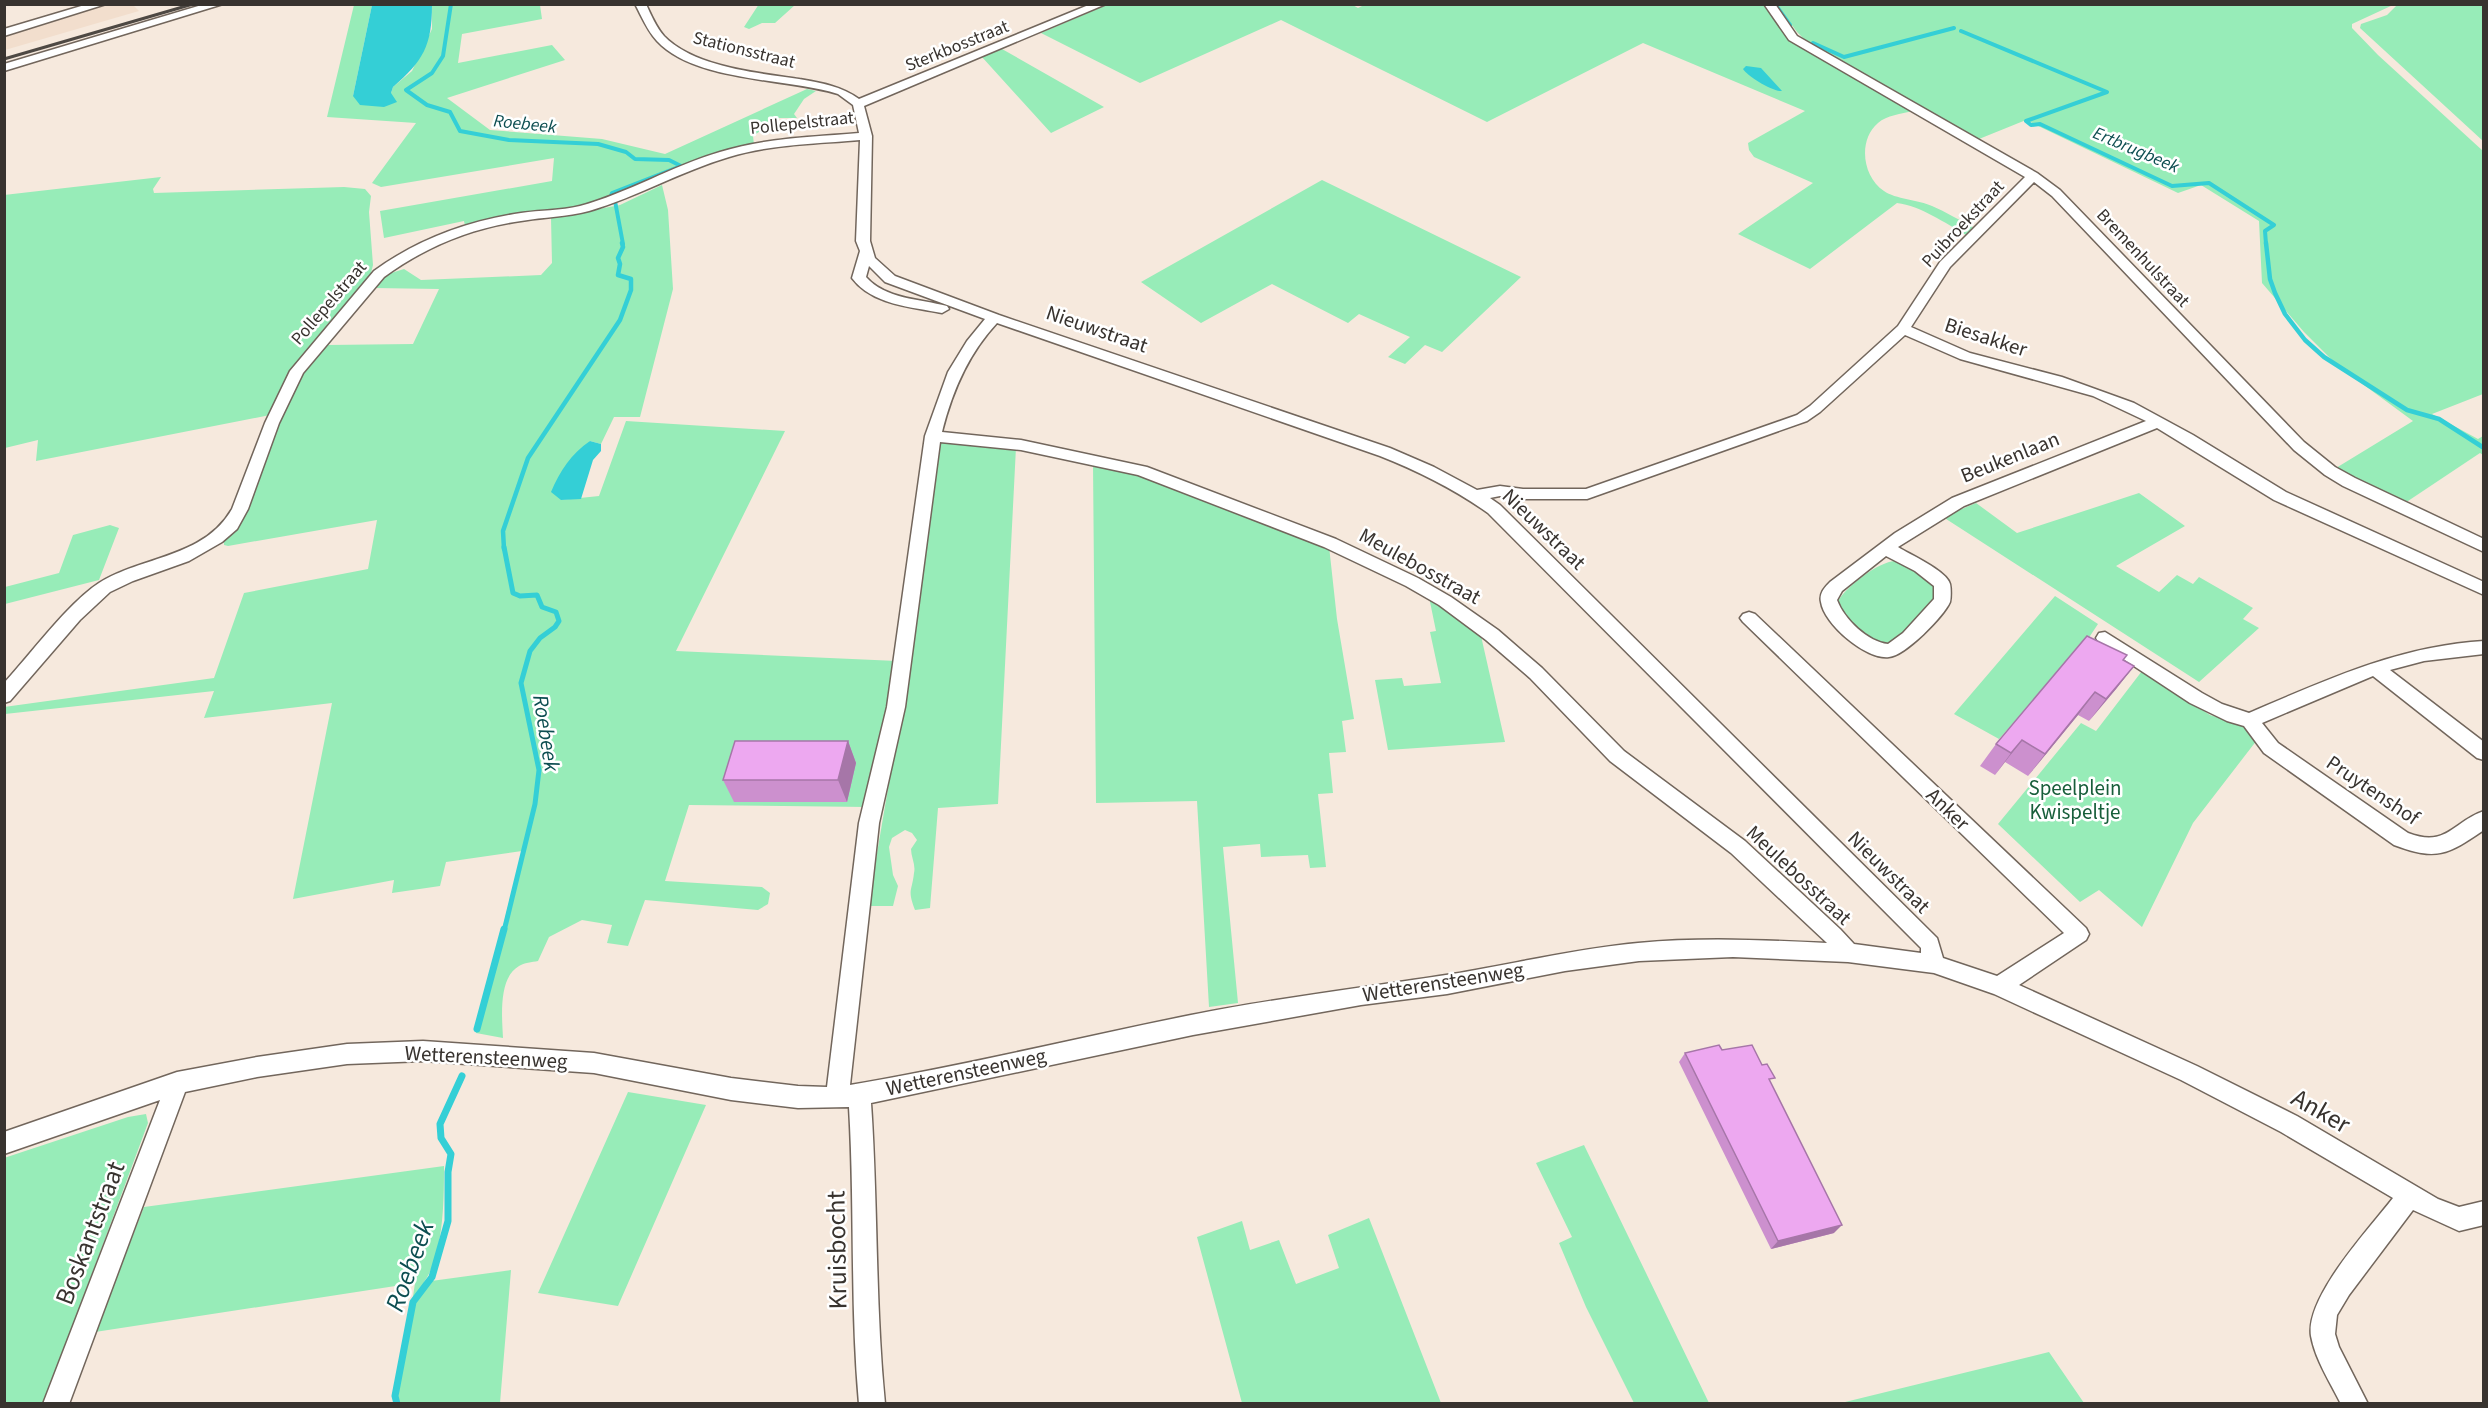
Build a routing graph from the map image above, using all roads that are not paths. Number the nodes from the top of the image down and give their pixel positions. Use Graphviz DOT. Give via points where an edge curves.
graph roads {
  1 [pos="219,4"];
  2 [pos="640,4"];
  3 [pos="1101,4"];
  4 [pos="1769,4"];
  5 [pos="95,6"];
  6 [pos="4,33"];
  7 [pos="4,68"];
  8 [pos="858,104"];
  9 [pos="866,136"];
  10 [pos="2033,176"];
  11 [pos="866,251"];
  12 [pos="994,318"];
  13 [pos="1903,328"];
  14 [pos="2158,422"];
  15 [pos="933,436"];
  16 [pos="1476,496"];
  17 [pos="2484,546"];
  18 [pos="1887,549"];
  19 [pos="2484,589"];
  20 [pos="1749,618"];
  21 [pos="2104,638"];
  22 [pos="2484,647"];
  23 [pos="2375,669"];
  24 [pos="4,696"];
  25 [pos="2250,720"];
  26 [pos="2484,753"];
  27 [pos="2484,819"];
  28 [pos="1848,953"];
  29 [pos="1934,964"];
  30 [pos="1999,986"];
  31 [pos="177,1083"];
  32 [pos="848,1096"];
  33 [pos="4,1143"];
  34 [pos="2409,1196"];
  35 [pos="2484,1213"];
  36 [pos="56,1404"];
  37 [pos="872,1404"];
  38 [pos="2355,1404"];
  1 -- 7 [label="street"];
  2 -- 8 [label="street, Stationsstraat" via="661,39 683,55 720,67 826,87 842,92"];
  3 -- 8 [label="street, Sterkbosstraat"];
  4 -- 10 [label="street, Bremenhulstraat" via="1793,38"];
  5 -- 6 [label="street"];
  8 -- 9 [label="street, Nieuwstraat"];
  9 -- 11 [label="street, Nieuwstraat"];
  9 -- 24 [label="street, Pollepelstraat" via="743,149 581,209 466,228 394,262 379,274 297,371 231,525 183,557 104,588"];
  10 -- 13 [label="street, Puibroekstraat" via="1945,265"];
  10 -- 17 [label="street, Bremenhulstraat" via="2056,193 2299,446 2349,482"];
  11 -- 12 [label="street, Nieuwstraat" via="890,279"];
  11 -- 12 [label="street, Nieuwstraat" via="859,278 862,285 891,298"];
  12 -- 15 [label="street, Kruisbocht" via="956,370 945,392"];
  12 -- 16 [label="street, Nieuwstraat" via="1386,452"];
  13 -- 14 [label="street, Biesakker" via="1984,362 2097,393"];
  13 -- 16 [label="street" via="1815,409 1795,421 1587,494 1500,491"];
  14 -- 18 [label="street, Beukenlaan" via="1958,502 1934,514"];
  14 -- 19 [label="street, Biesakker" via="2280,496"];
  15 -- 28 [label="street, Meulebosstraat" via="1021,445 1142,471 1330,543 1413,582 1492,635 1536,673 1617,756 1738,847"];
  15 -- 32 [label="street, Kruisbocht" via="896,707 869,823"];
  16 -- 29 [label="street, Nieuwstraat" via="1494,509 1930,944"];
  18 -- 18 [label="street, Beukenlaan" via="1829,593 1828,602 1830,611 1877,651 1899,646 1942,601 1942,584 1921,567"];
  20 -- 30 [label="street, Anker" via="2079,934"];
  21 -- 25 [label="street" via="2215,710"];
  22 -- 23 [label="street" via="2464,647"];
  23 -- 25 [label="street"];
  23 -- 26 [label="street"];
  25 -- 27 [label="street, Pruytenshof" via="2271,748 2415,845 2442,847"];
  28 -- 29 [label="street, Wetterensteenweg"];
  28 -- 32 [label="street, Wetterensteenweg" via="1733,948 1639,952 1565,962 1193,1025"];
  29 -- 30 [label="street, Anker"];
  30 -- 34 [label="street, Anker" via="2231,1094"];
  31 -- 32 [label="street, Wetterensteenweg" via="346,1054 423,1051 594,1063 731,1089 798,1097"];
  31 -- 33 [label="street, Wetterensteenweg"];
  31 -- 36 [label="street, Boskantstraat"];
  32 -- 37 [label="street, Kruisbocht" via="864,1171 867,1351"];
  34 -- 35 [label="street, Anker" via="2459,1219"];
  34 -- 38 [label="street" via="2325,1311 2323,1334 2328,1351"];
}
